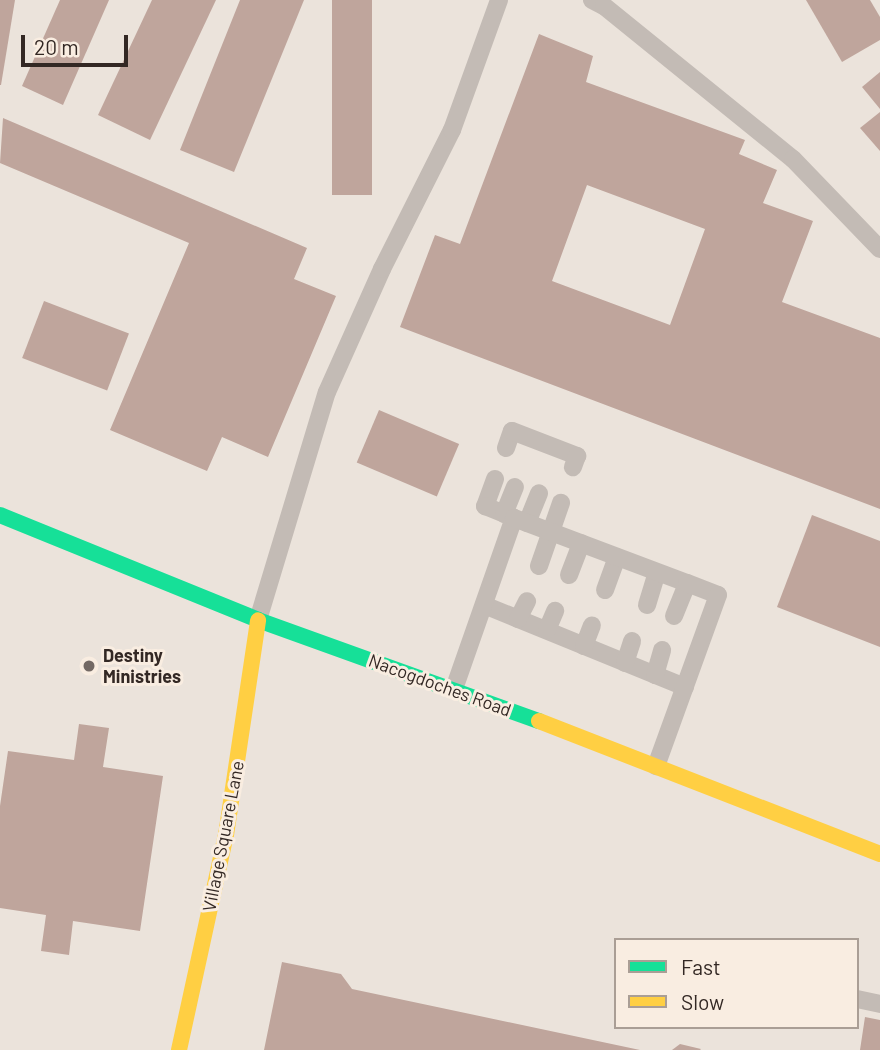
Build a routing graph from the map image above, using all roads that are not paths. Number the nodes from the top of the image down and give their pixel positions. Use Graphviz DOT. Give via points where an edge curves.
graph roads {
  1 [pos="499,0"];
  2 [pos="592,0"];
  3 [pos="880,249"];
  4 [pos="506,448"];
  5 [pos="573,467"];
  6 [pos="495,479"];
  7 [pos="515,487"];
  8 [pos="539,493"];
  9 [pos="561,503"];
  10 [pos="0,515"];
  11 [pos="515,518"];
  12 [pos="551,532"];
  13 [pos="581,543"];
  14 [pos="617,557"];
  15 [pos="539,566"];
  16 [pos="657,572"];
  17 [pos="569,575"];
  18 [pos="687,583"];
  19 [pos="605,590"];
  20 [pos="527,601"];
  21 [pos="484,605"];
  22 [pos="647,605"];
  23 [pos="555,611"];
  24 [pos="674,616"];
  25 [pos="519,619"];
  26 [pos="258,620"];
  27 [pos="592,625"];
  28 [pos="547,631"];
  29 [pos="632,641"];
  30 [pos="584,646"];
  31 [pos="663,650"];
  32 [pos="625,663"];
  33 [pos="655,675"];
  34 [pos="685,687"];
  35 [pos="454,689"];
  36 [pos="656,766"];
  37 [pos="880,854"];
  38 [pos="859,999"];
  39 [pos="880,1004"];
  40 [pos="179,1050"];
  1 -- 26 [label="lane" via="452,130 327,392"];
  2 -- 3 [label="lane" via="793,159"];
  4 -- 5 [label="lane" via="512,432 532,447 577,456"];
  6 -- 11 [label="lane" via="485,506"];
  7 -- 11 [label="lane"];
  8 -- 11 [label="lane"];
  9 -- 12 [label="lane"];
  10 -- 26 [label="main road, Nacogdoches Road"];
  11 -- 12 [label="lane"];
  11 -- 21 [label="lane"];
  12 -- 13 [label="lane"];
  12 -- 15 [label="lane"];
  13 -- 14 [label="lane"];
  13 -- 17 [label="lane"];
  14 -- 16 [label="lane"];
  14 -- 19 [label="lane"];
  16 -- 18 [label="lane"];
  16 -- 22 [label="lane"];
  18 -- 24 [label="lane"];
  18 -- 34 [label="lane" via="718,595"];
  20 -- 25 [label="lane"];
  21 -- 25 [label="lane"];
  21 -- 35 [label="lane"];
  23 -- 28 [label="lane"];
  25 -- 28 [label="lane"];
  26 -- 35 [label="main road, Nacogdoches Road"];
  26 -- 40 [label="main road, Village Square Lane" via="226,835"];
  27 -- 30 [label="lane"];
  28 -- 30 [label="lane"];
  29 -- 32 [label="lane"];
  30 -- 32 [label="lane"];
  31 -- 33 [label="lane"];
  32 -- 33 [label="lane"];
  33 -- 34 [label="lane"];
  34 -- 36 [label="lane"];
  35 -- 36 [label="main road, Nacogdoches Road"];
  36 -- 37 [label="main road, Nacogdoches Road"];
  38 -- 39 [label="lane"];
}
